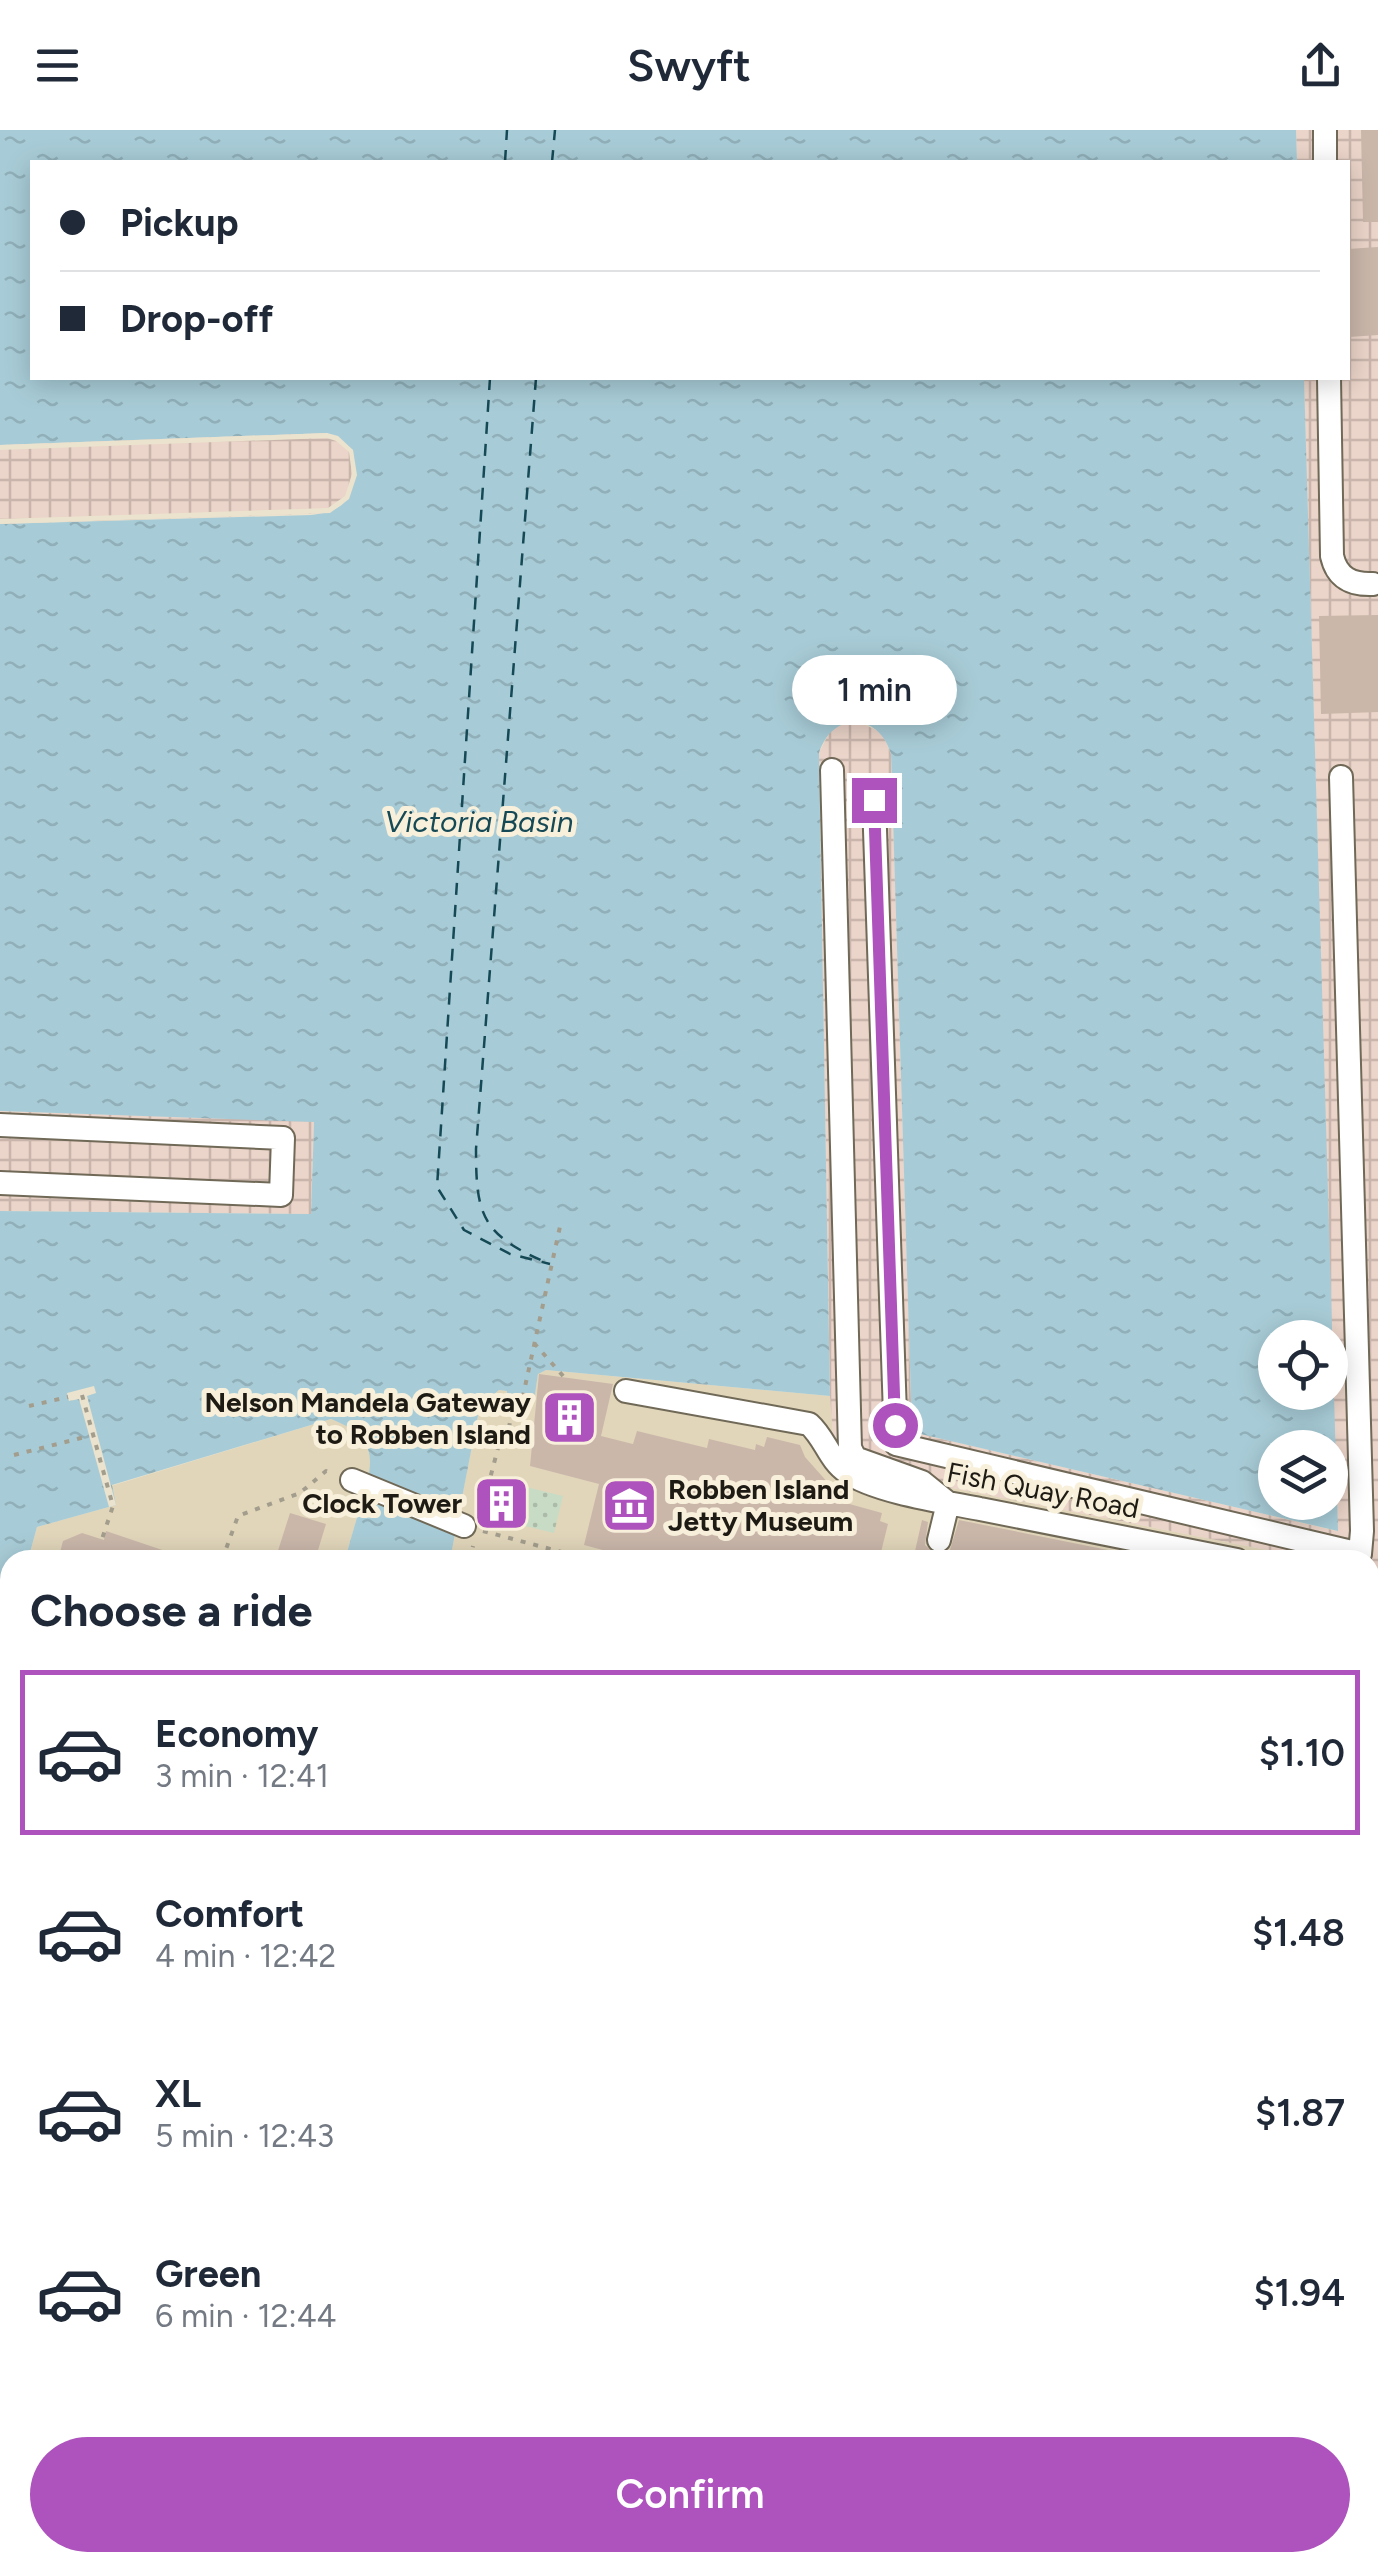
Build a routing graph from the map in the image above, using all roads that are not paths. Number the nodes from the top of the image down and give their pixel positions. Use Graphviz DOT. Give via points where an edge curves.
graph roads {
  1 [pos="1325,130"];
  2 [pos="1326,160"];
  3 [pos="1329,380"];
  4 [pos="1373,584"];
  5 [pos="832,770"];
  6 [pos="1341,778"];
  7 [pos="874,800"];
  8 [pos="0,1125"];
  9 [pos="0,1183"];
  10 [pos="626,1391"];
  11 [pos="352,1480"];
  12 [pos="948,1502"];
  13 [pos="470,1528"];
  14 [pos="1370,1531"];
  15 [pos="939,1540"];
  16 [pos="1188,1550"];
  17 [pos="1343,1550"];
  1 -- 2 [label="street"];
  3 -- 4 [label="street" via="1332,556 1348,580"];
  5 -- 12 [label="street" via="850,1448 855,1458 922,1482"];
  6 -- 14 [label="street"];
  7 -- 17 [label="street" via="896,1444"];
  8 -- 9 [label="street" via="283,1138 281,1195"];
  10 -- 12 [label="street, Fish Quay Road" via="810,1424 846,1472"];
  11 -- 13 [label="street"];
  12 -- 15 [label="street"];
  12 -- 16 [label="street, Fish Quay Road"];
}
